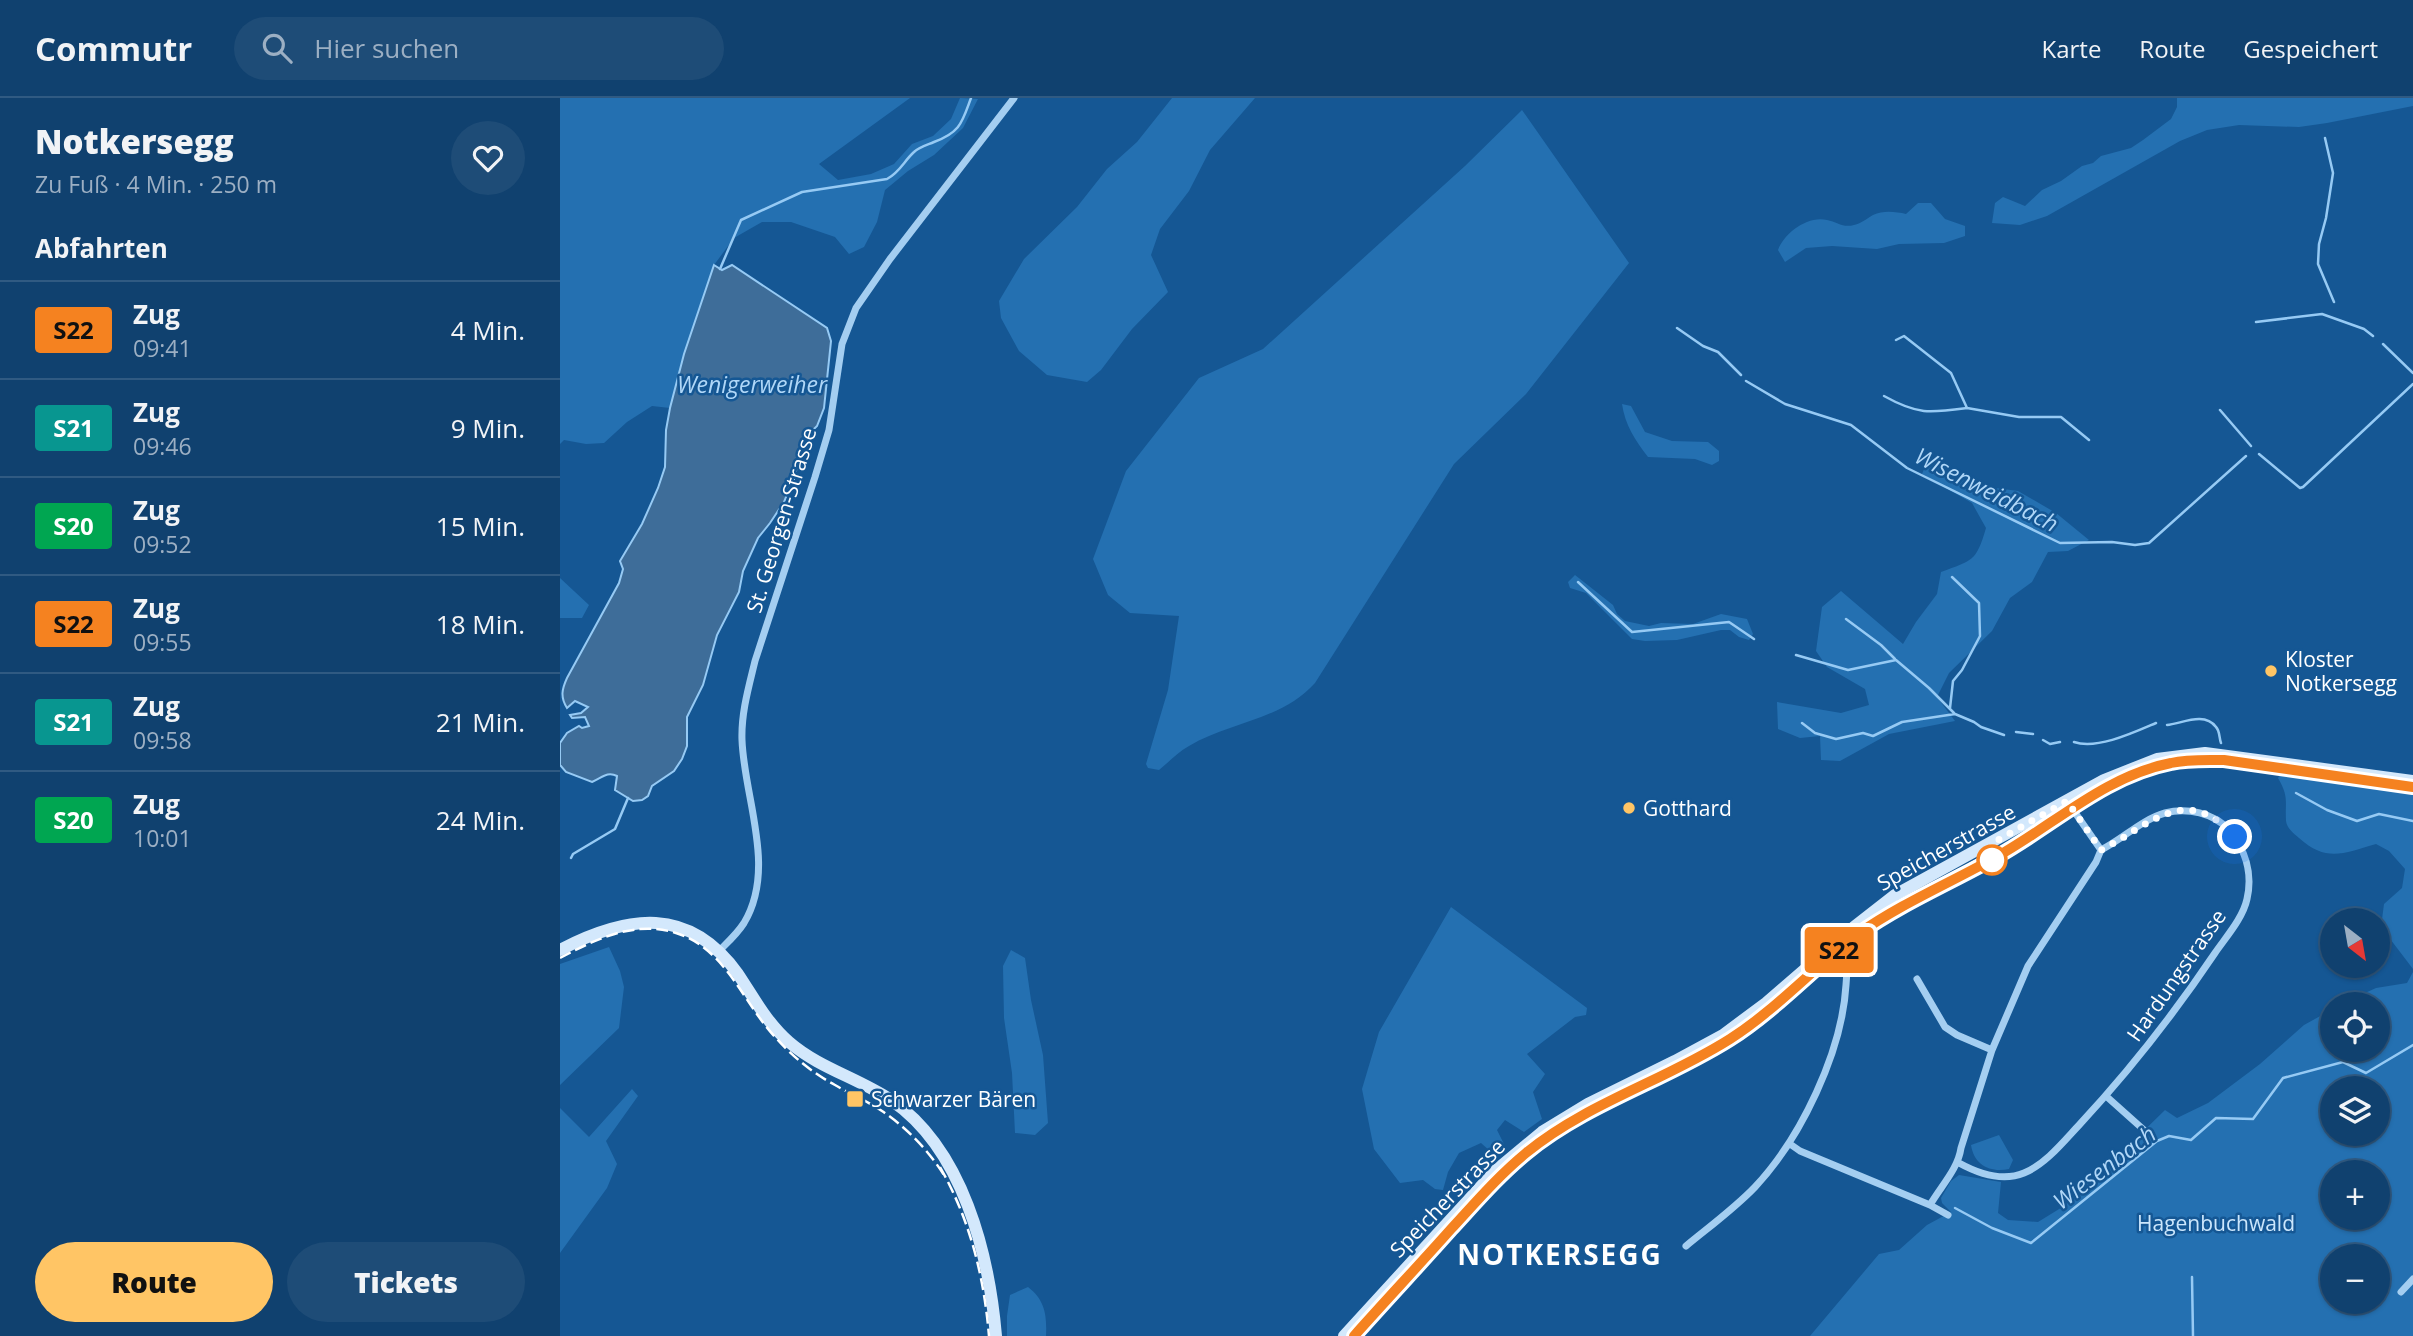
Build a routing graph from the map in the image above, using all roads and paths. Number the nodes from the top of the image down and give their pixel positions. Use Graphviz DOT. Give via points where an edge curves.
graph roads {
  1 [pos="1014,98"];
  2 [pos="2413,781"];
  3 [pos="2067,801"];
  4 [pos="2101,850"];
  5 [pos="1839,940"];
  6 [pos="560,950"];
  7 [pos="719,951"];
  8 [pos="1917,979"];
  9 [pos="1992,1050"];
  10 [pos="2106,1097"];
  11 [pos="2144,1130"];
  12 [pos="1790,1144"];
  13 [pos="1959,1163"];
  14 [pos="1930,1205"];
  15 [pos="1948,1215"];
  16 [pos="1686,1245"];
  17 [pos="2413,1279"];
  18 [pos="2401,1292"];
  19 [pos="996,1336"];
  20 [pos="1345,1336"];
  1 -- 7 [label="street, St. Georgen-Strasse" via="864,294 845,336 829,430 746,700 744,767 758,867 755,894 743,924"];
  2 -- 3 [label="main road, Speicherstrasse" via="2235,755 2189,754 2133,767"];
  3 -- 4 [label="street"];
  3 -- 5 [label="main road, Speicherstrasse" via="1903,891"];
  4 -- 9 [label="street" via="2028,967"];
  4 -- 10 [label="street, Hardungstrasse" via="2165,813 2205,814 2235,837 2249,878 2247,900 2238,920 2185,999"];
  5 -- 12 [label="street" via="1846,950 1847,966 1836,1045"];
  5 -- 20 [label="main road, Speicherstrasse" via="1723,1035 1588,1104 1521,1148"];
  6 -- 7 [label="main road" via="615,926 651,921 691,931"];
  7 -- 19 [label="main road" via="788,1041 892,1101 934,1144 975,1227 990,1283"];
  8 -- 9 [label="street" via="1945,1027"];
  9 -- 13 [label="street"];
  10 -- 11 [label="street"];
  10 -- 13 [label="street, Hardungstrasse" via="2065,1141 2023,1173 1997,1177"];
  12 -- 14 [label="street"];
  12 -- 16 [label="street" via="1755,1188"];
  13 -- 14 [label="street"];
  14 -- 15 [label="street"];
  17 -- 18 [label="street"];
}
